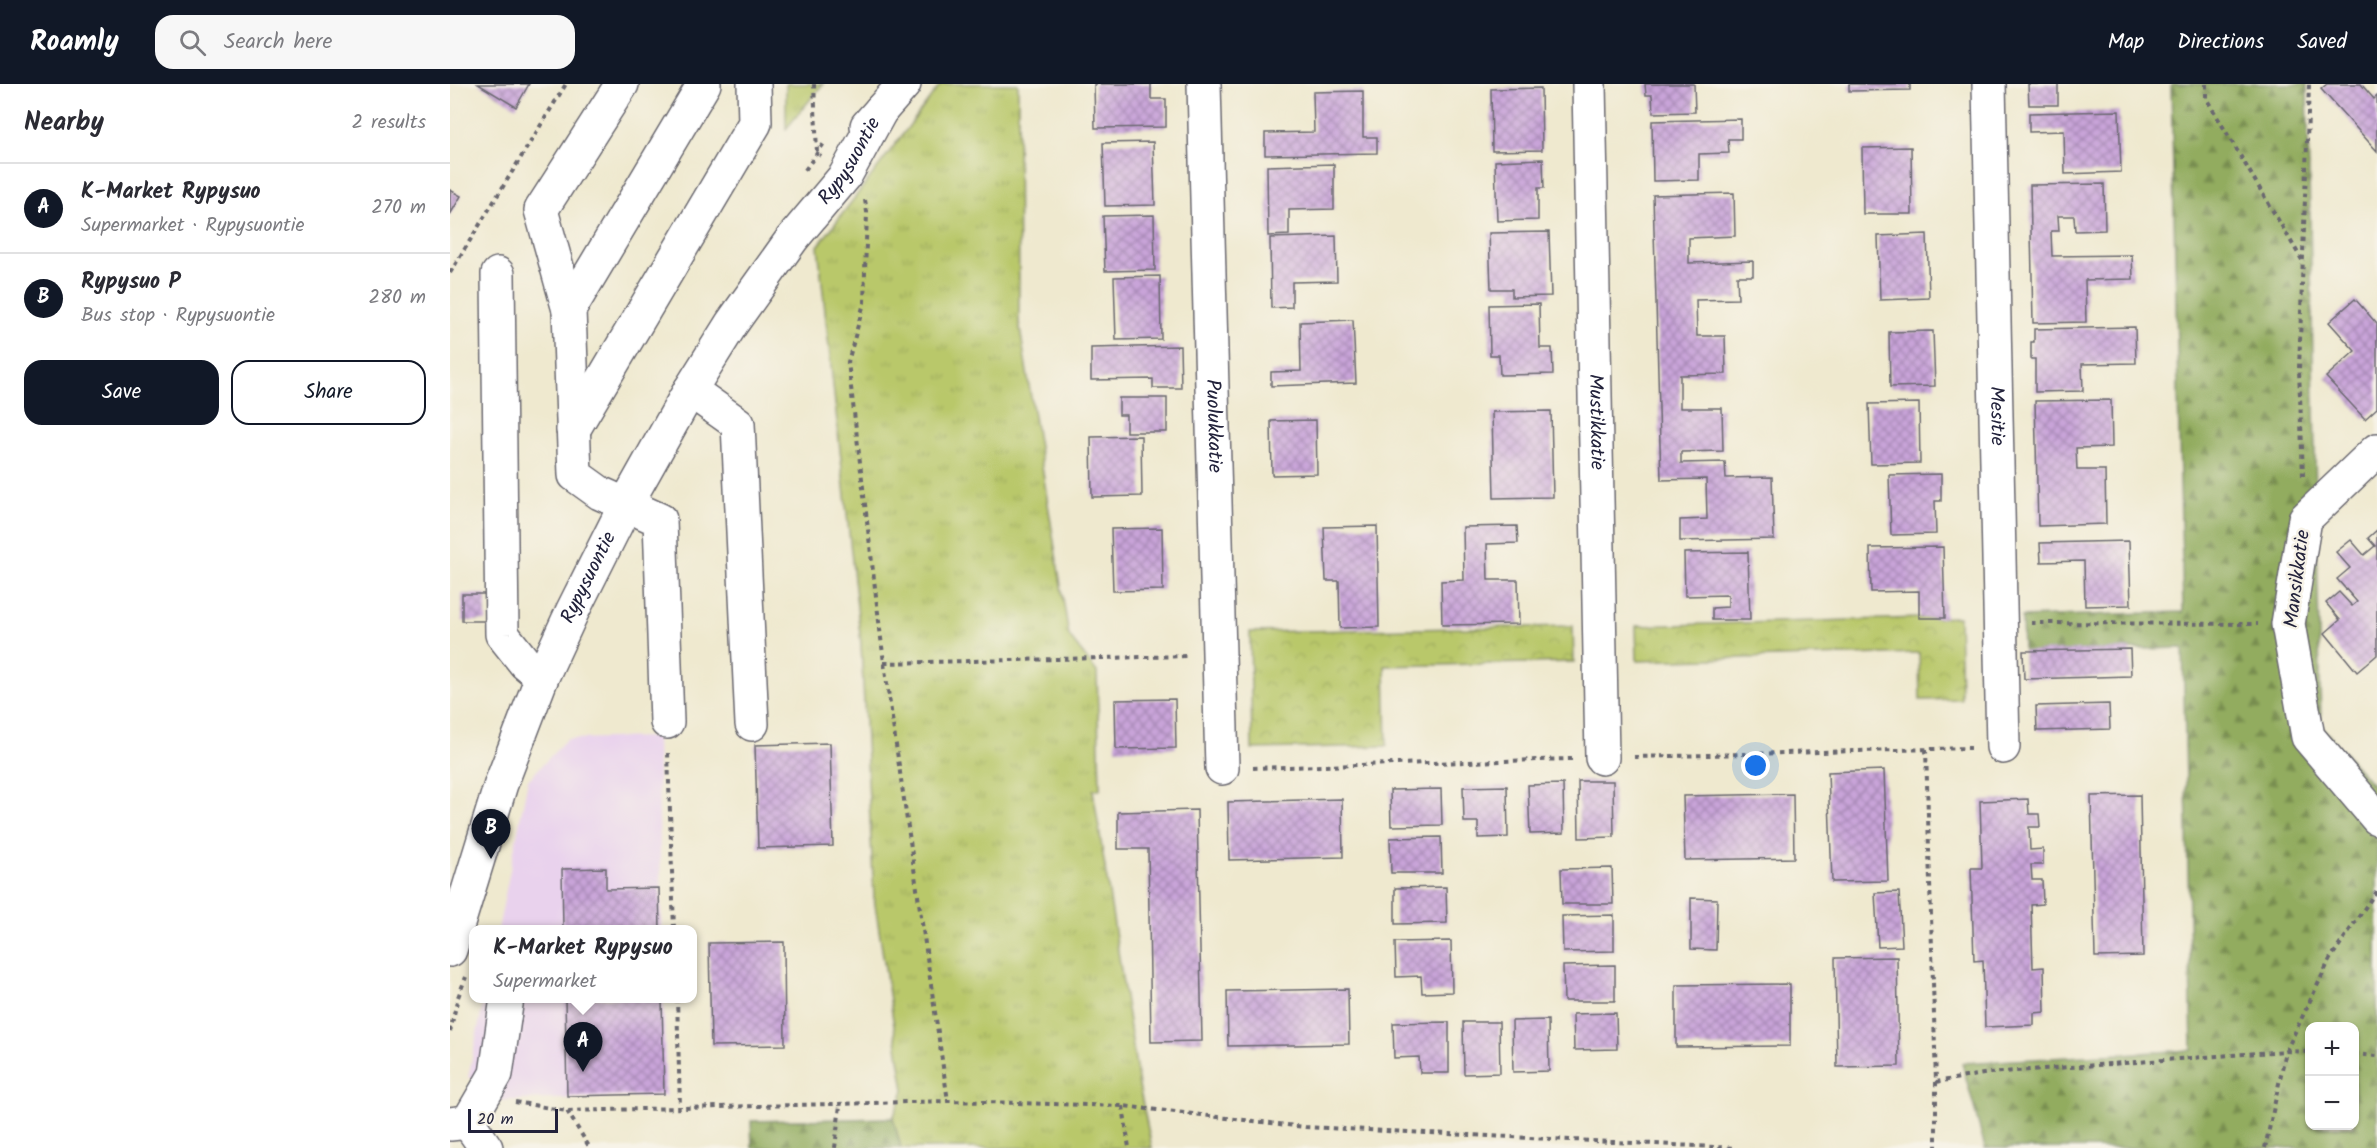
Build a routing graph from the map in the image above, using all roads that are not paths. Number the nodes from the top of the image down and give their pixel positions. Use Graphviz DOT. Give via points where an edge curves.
graph roads {
  1 [pos="622,84"];
  2 [pos="704,84"];
  3 [pos="754,84"];
  4 [pos="904,84"];
  5 [pos="1204,84"];
  6 [pos="1589,84"];
  7 [pos="1989,84"];
  8 [pos="498,274"];
  9 [pos="569,310"];
  10 [pos="690,390"];
  11 [pos="573,430"];
  12 [pos="2377,450"];
  13 [pos="625,506"];
  14 [pos="542,677"];
  15 [pos="668,722"];
  16 [pos="752,724"];
  17 [pos="2003,747"];
  18 [pos="1602,758"];
  19 [pos="1222,768"];
  20 [pos="2377,818"];
  21 [pos="460,959"];
  22 [pos="506,1003"];
  23 [pos="472,1123"];
  1 -- 9 [label="street" via="541,210"];
  2 -- 9 [label="street"];
  3 -- 11 [label="street" via="755,123"];
  4 -- 10 [label="street, Rypysuontie" via="838,170"];
  5 -- 19 [label="street, Puolukkatie"];
  6 -- 18 [label="street, Mustikkatie"];
  7 -- 17 [label="street, Mesitie"];
  8 -- 14 [label="street" via="502,634"];
  9 -- 11 [label="street"];
  10 -- 13 [label="street, Rypysuontie"];
  10 -- 16 [label="street" via="738,424"];
  11 -- 13 [label="street" via="575,475"];
  12 -- 20 [label="street, Mansikkatie" via="2305,519 2288,624 2308,737"];
  13 -- 14 [label="street, Rypysuontie"];
  13 -- 15 [label="street" via="660,520"];
  14 -- 21 [label="street, Rypysuontie" via="501,784"];
  22 -- 23 [label="street" via="496,1074"];
}
